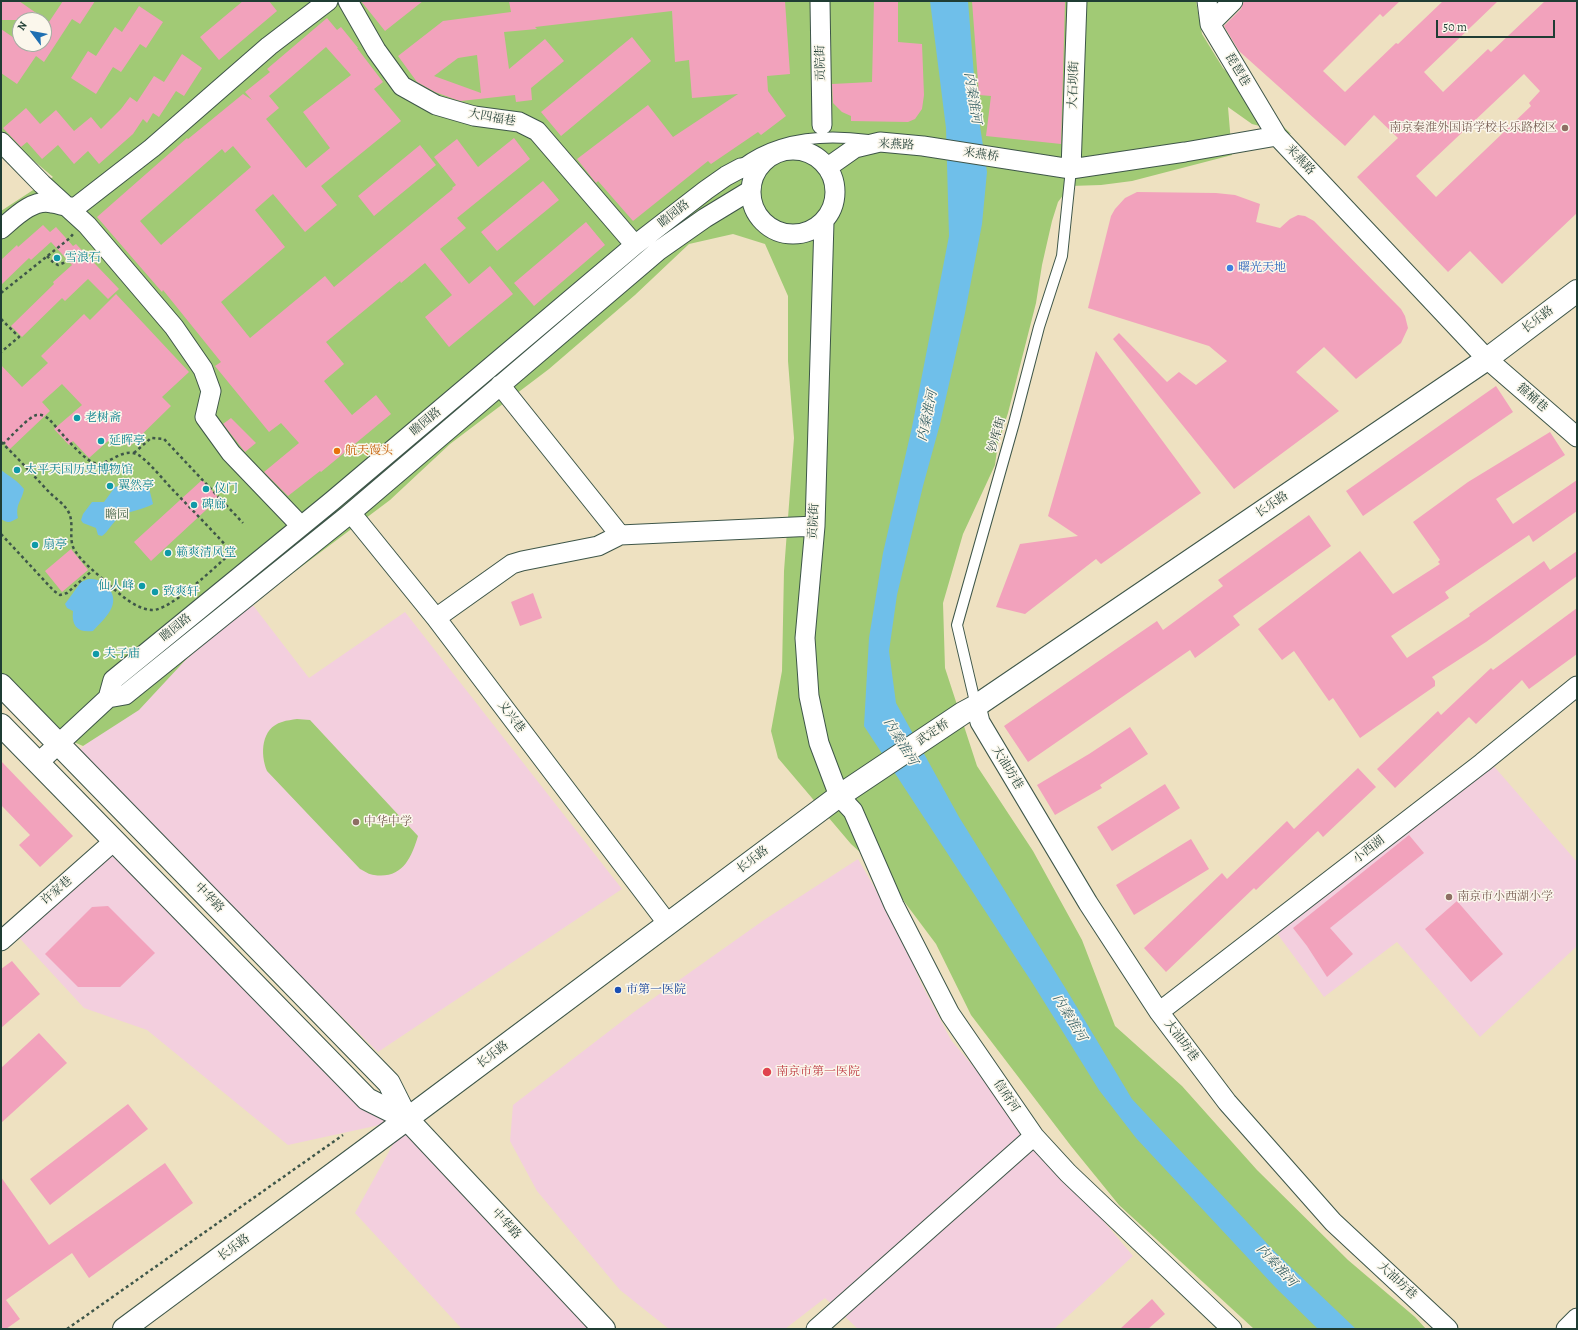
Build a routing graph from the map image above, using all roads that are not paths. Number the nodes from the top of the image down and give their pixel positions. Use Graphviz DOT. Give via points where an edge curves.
graph roads {
  1 [pos="328,1"];
  2 [pos="348,1"];
  3 [pos="820,1"];
  4 [pos="1077,1"];
  5 [pos="1207,1"];
  6 [pos="1233,1"];
  7 [pos="1210,24"];
  8 [pos="822,125"];
  9 [pos="1277,136"];
  10 [pos="1,142"];
  11 [pos="880,142"];
  12 [pos="923,146"];
  13 [pos="1040,164"];
  14 [pos="760,166"];
  15 [pos="828,168"];
  16 [pos="1071,169"];
  17 [pos="726,176"];
  18 [pos="751,190"];
  19 [pos="68,208"];
  20 [pos="824,222"];
  21 [pos="1,229"];
  22 [pos="634,245"];
  23 [pos="1577,291"];
  24 [pos="1487,359"];
  25 [pos="500,385"];
  26 [pos="1577,437"];
  27 [pos="355,482"];
  28 [pos="368,498"];
  29 [pos="332,501"];
  30 [pos="349,515"];
  31 [pos="301,526"];
  32 [pos="814,526"];
  33 [pos="620,535"];
  34 [pos="436,618"];
  35 [pos="1,685"];
  36 [pos="1577,686"];
  37 [pos="108,698"];
  38 [pos="970,709"];
  39 [pos="1,725"];
  40 [pos="38,763"];
  41 [pos="863,780"];
  42 [pos="846,803"];
  43 [pos="114,841"];
  44 [pos="668,924"];
  45 [pos="1,941"];
  46 [pos="1159,1012"];
  47 [pos="407,1119"];
  48 [pos="1034,1136"];
  49 [pos="1577,1318"];
  50 [pos="129,1327"];
  51 [pos="819,1328"];
  52 [pos="604,1329"];
  53 [pos="1232,1329"];
  54 [pos="1448,1329"];
  55 [pos="1566,1329"];
  1 -- 19 [label="street" via="269,46 152,148 76,207"];
  2 -- 22 [label="street, 大四福巷" via="376,50 402,86 436,105 474,116 519,122 537,131"];
  3 -- 8 [label="street, 贡院街"];
  4 -- 16 [label="street, 大石坝街"];
  5 -- 7 [label="street, 琵琶巷"];
  6 -- 7 [label="street"];
  7 -- 9 [label="street, 琵琶巷"];
  9 -- 16 [label="street, 来燕路"];
  9 -- 24 [label="street, 来燕路"];
  10 -- 19 [label="street"];
  11 -- 12 [label="street, 来燕路"];
  11 -- 15 [label="street, 来燕路" via="855,148"];
  11 -- 17 [label="lane" via="822,137 782,143 750,158"];
  12 -- 13 [label="street, 来燕桥"];
  13 -- 16 [label="street, 来燕路"];
  14 -- 15 [label="street" via="776,154 794,150 807,152 819,158"];
  14 -- 17 [label="street, 瞻园路" via="740,168"];
  14 -- 18 [label="street"];
  15 -- 20 [label="street" via="834,181 836,195 832,210"];
  16 -- 38 [label="lane, 钞库街" via="1062,256 1039,327 957,625"];
  17 -- 22 [label="street, 瞻园路"];
  18 -- 20 [label="street" via="753,205 759,218 770,228 783,234 798,235 812,231"];
  18 -- 25 [label="street, 瞻园路" via="658,250"];
  19 -- 21 [label="street" via="51,202 36,204 18,214"];
  19 -- 31 [label="street" via="174,327 203,369 212,391 205,417 231,453"];
  20 -- 32 [label="street, 贡院街"];
  22 -- 27 [label="street, 瞻园路"];
  23 -- 24 [label="main road, 长乐路"];
  24 -- 26 [label="street, 箍桶巷"];
  24 -- 38 [label="main road, 长乐路"];
  25 -- 28 [label="street, 瞻园路"];
  25 -- 33 [label="street"];
  27 -- 28 [label="street" via="351,488 354,496 360,500"];
  27 -- 29 [label="street, 瞻园路"];
  28 -- 30 [label="street, 瞻园路"];
  29 -- 30 [label="street" via="341,498 347,501"];
  29 -- 31 [label="street, 瞻园路"];
  30 -- 34 [label="street, 义兴巷"];
  30 -- 37 [label="street, 瞻园路" via="125,695"];
  31 -- 37 [label="street, 瞻园路" via="113,680"];
  32 -- 33 [label="street"];
  32 -- 42 [label="street, 贡院街" via="805,638 808,696 819,743"];
  33 -- 34 [label="street" via="598,546 512,564"];
  34 -- 44 [label="street, 义兴巷"];
  35 -- 47 [label="main road, 中华路" via="389,1083"];
  36 -- 46 [label="street, 小西湖" via="1482,763"];
  37 -- 40 [label="street, 瞻园路"];
  38 -- 41 [label="main road, 武定桥"];
  38 -- 46 [label="street, 大油坊巷" via="1088,904"];
  39 -- 40 [label="main road, 中华路"];
  40 -- 43 [label="main road, 中华路"];
  41 -- 42 [label="main road, 长乐路"];
  42 -- 44 [label="main road, 长乐路"];
  42 -- 48 [label="street, 信府河" via="894,905 950,1014"];
  43 -- 45 [label="street, 许家巷"];
  43 -- 47 [label="main road, 中华路" via="367,1100"];
  44 -- 47 [label="main road, 长乐路"];
  46 -- 54 [label="street, 大油坊巷" via="1227,1102 1333,1222"];
  47 -- 50 [label="main road, 长乐路"];
  47 -- 52 [label="main road, 中华路"];
  48 -- 51 [label="street"];
  48 -- 53 [label="street, 信府河" via="1068,1173"];
  49 -- 55 [label="street"];
}
